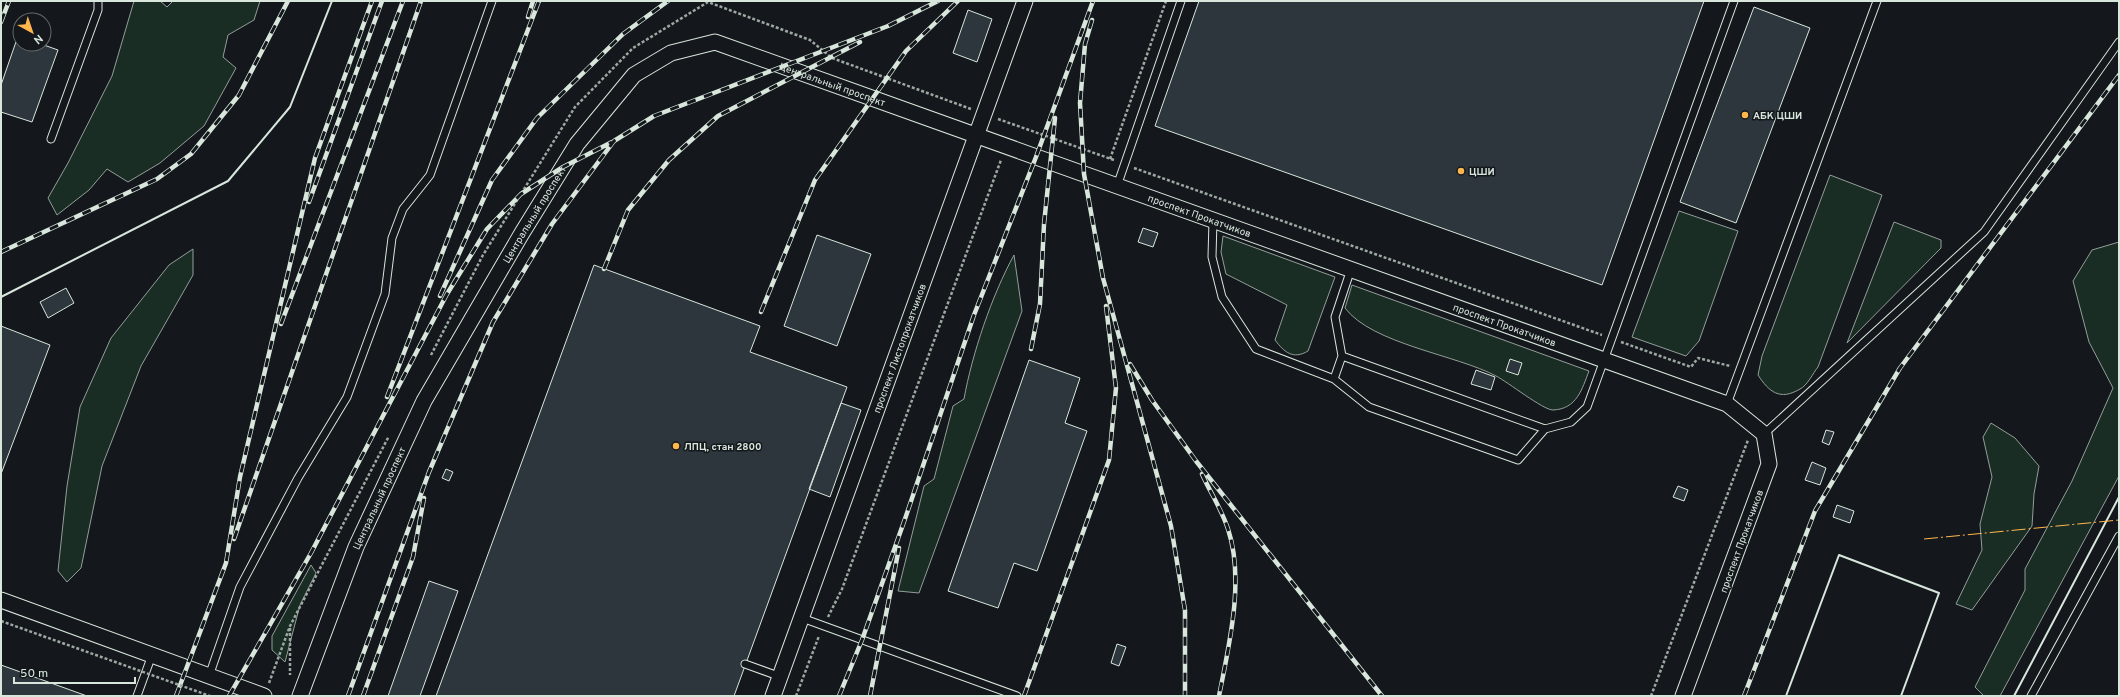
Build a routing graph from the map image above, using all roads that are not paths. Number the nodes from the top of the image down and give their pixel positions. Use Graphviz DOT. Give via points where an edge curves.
graph roads {
  1 [pos="98,1"];
  2 [pos="492,1"];
  3 [pos="1025,1"];
  4 [pos="1181,1"];
  5 [pos="1734,1"];
  6 [pos="1877,1"];
  7 [pos="2119,42"];
  8 [pos="976,136"];
  9 [pos="51,139"];
  10 [pos="1117,186"];
  11 [pos="1213,220"];
  12 [pos="1351,269"];
  13 [pos="1342,356"];
  14 [pos="1605,360"];
  15 [pos="1334,379"];
  16 [pos="1728,404"];
  17 [pos="1545,428"];
  18 [pos="1759,430"];
  19 [pos="2119,536"];
  20 [pos="1,600"];
  21 [pos="802,618"];
  22 [pos="152,655"];
  23 [pos="746,664"];
  24 [pos="210,676"];
  25 [pos="780,677"];
  26 [pos="266,693"];
  27 [pos="137,696"];
  28 [pos="300,696"];
  29 [pos="774,696"];
  30 [pos="1017,696"];
  31 [pos="1683,696"];
  32 [pos="2031,696"];
  1 -- 9 [label="lane" via="98,10"];
  2 -- 24 [label="lane" via="430,175 403,209 392,238 385,294 348,397 298,478 240,587"];
  3 -- 8 [label="street, проспект Листопрокатчиков"];
  4 -- 10 [label="lane"];
  5 -- 14 [label="lane"];
  6 -- 16 [label="lane"];
  7 -- 18 [label="lane" via="1984,232"];
  8 -- 10 [label="street, проспект Прокатчиков"];
  8 -- 21 [label="street, проспект Листопрокатчиков"];
  8 -- 28 [label="street, Центральный проспект" via="715,42 671,53 634,75 577,144 424,401 356,547"];
  10 -- 11 [label="street, проспект Прокатчиков"];
  11 -- 12 [label="street, проспект Прокатчиков"];
  11 -- 15 [label="lane" via="1212,257 1222,297 1256,348"];
  12 -- 13 [label="lane" via="1335,317"];
  12 -- 14 [label="street, проспект Прокатчиков"];
  13 -- 15 [label="lane"];
  13 -- 17 [label="lane"];
  14 -- 16 [label="street, проспект Прокатчиков"];
  14 -- 17 [label="lane" via="1587,407 1571,422"];
  15 -- 17 [label="lane" via="1369,407 1518,460"];
  16 -- 18 [label="street, проспект Прокатчиков"];
  18 -- 31 [label="street, проспект Прокатчиков" via="1769,464"];
  19 -- 32 [label="lane"];
  20 -- 22 [label="street"];
  21 -- 25 [label="street, проспект Листопрокатчиков"];
  21 -- 30 [label="lane"];
  22 -- 24 [label="street"];
  22 -- 27 [label="lane"];
  23 -- 25 [label="lane"];
  24 -- 26 [label="street"];
  25 -- 29 [label="street, проспект Листопрокатчиков"];
}
